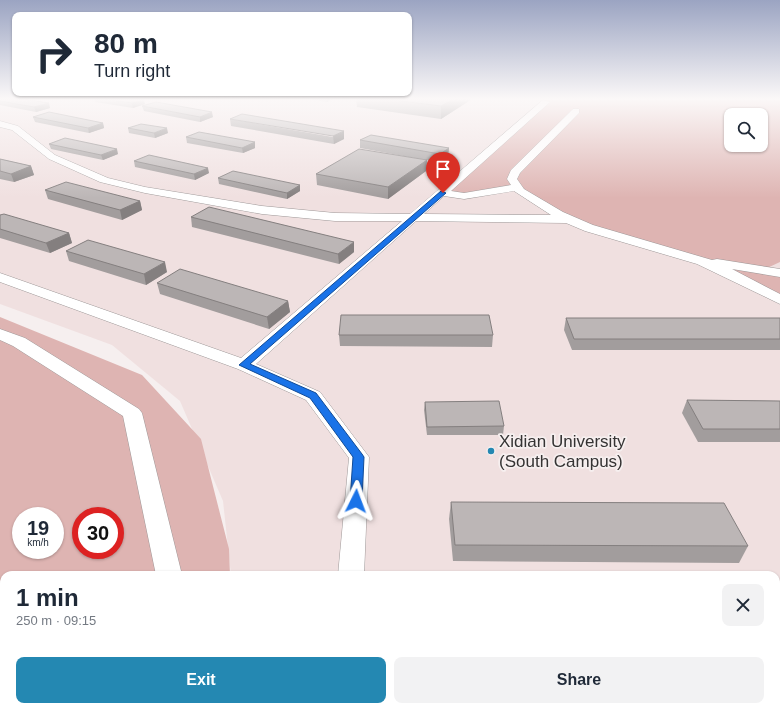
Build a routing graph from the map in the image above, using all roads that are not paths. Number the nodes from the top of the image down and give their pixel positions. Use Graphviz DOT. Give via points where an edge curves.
graph roads {
  1 [pos="20,132"];
  2 [pos="512,132"];
  3 [pos="554,132"];
  4 [pos="518,187"];
  5 [pos="443,193"];
  6 [pos="414,218"];
  7 [pos="569,219"];
  8 [pos="702,262"];
  9 [pos="780,273"];
  10 [pos="0,277"];
  11 [pos="780,300"];
  12 [pos="0,334"];
  13 [pos="244,365"];
  14 [pos="167,571"];
  15 [pos="352,571"];
  1 -- 6 [label="street" via="52,157 104,180 145,190 262,210 335,217"];
  2 -- 5 [label="street"];
  3 -- 4 [label="street" via="515,172 512,179"];
  4 -- 5 [label="street" via="464,196"];
  4 -- 7 [label="street" via="520,191"];
  5 -- 6 [label="street"];
  6 -- 7 [label="street"];
  6 -- 13 [label="street"];
  7 -- 8 [label="street" via="589,228"];
  8 -- 9 [label="street" via="734,264"];
  8 -- 11 [label="street"];
  10 -- 13 [label="street"];
  12 -- 14 [label="street" via="19,342 132,413"];
  13 -- 15 [label="street" via="313,396 358,457"];
}
